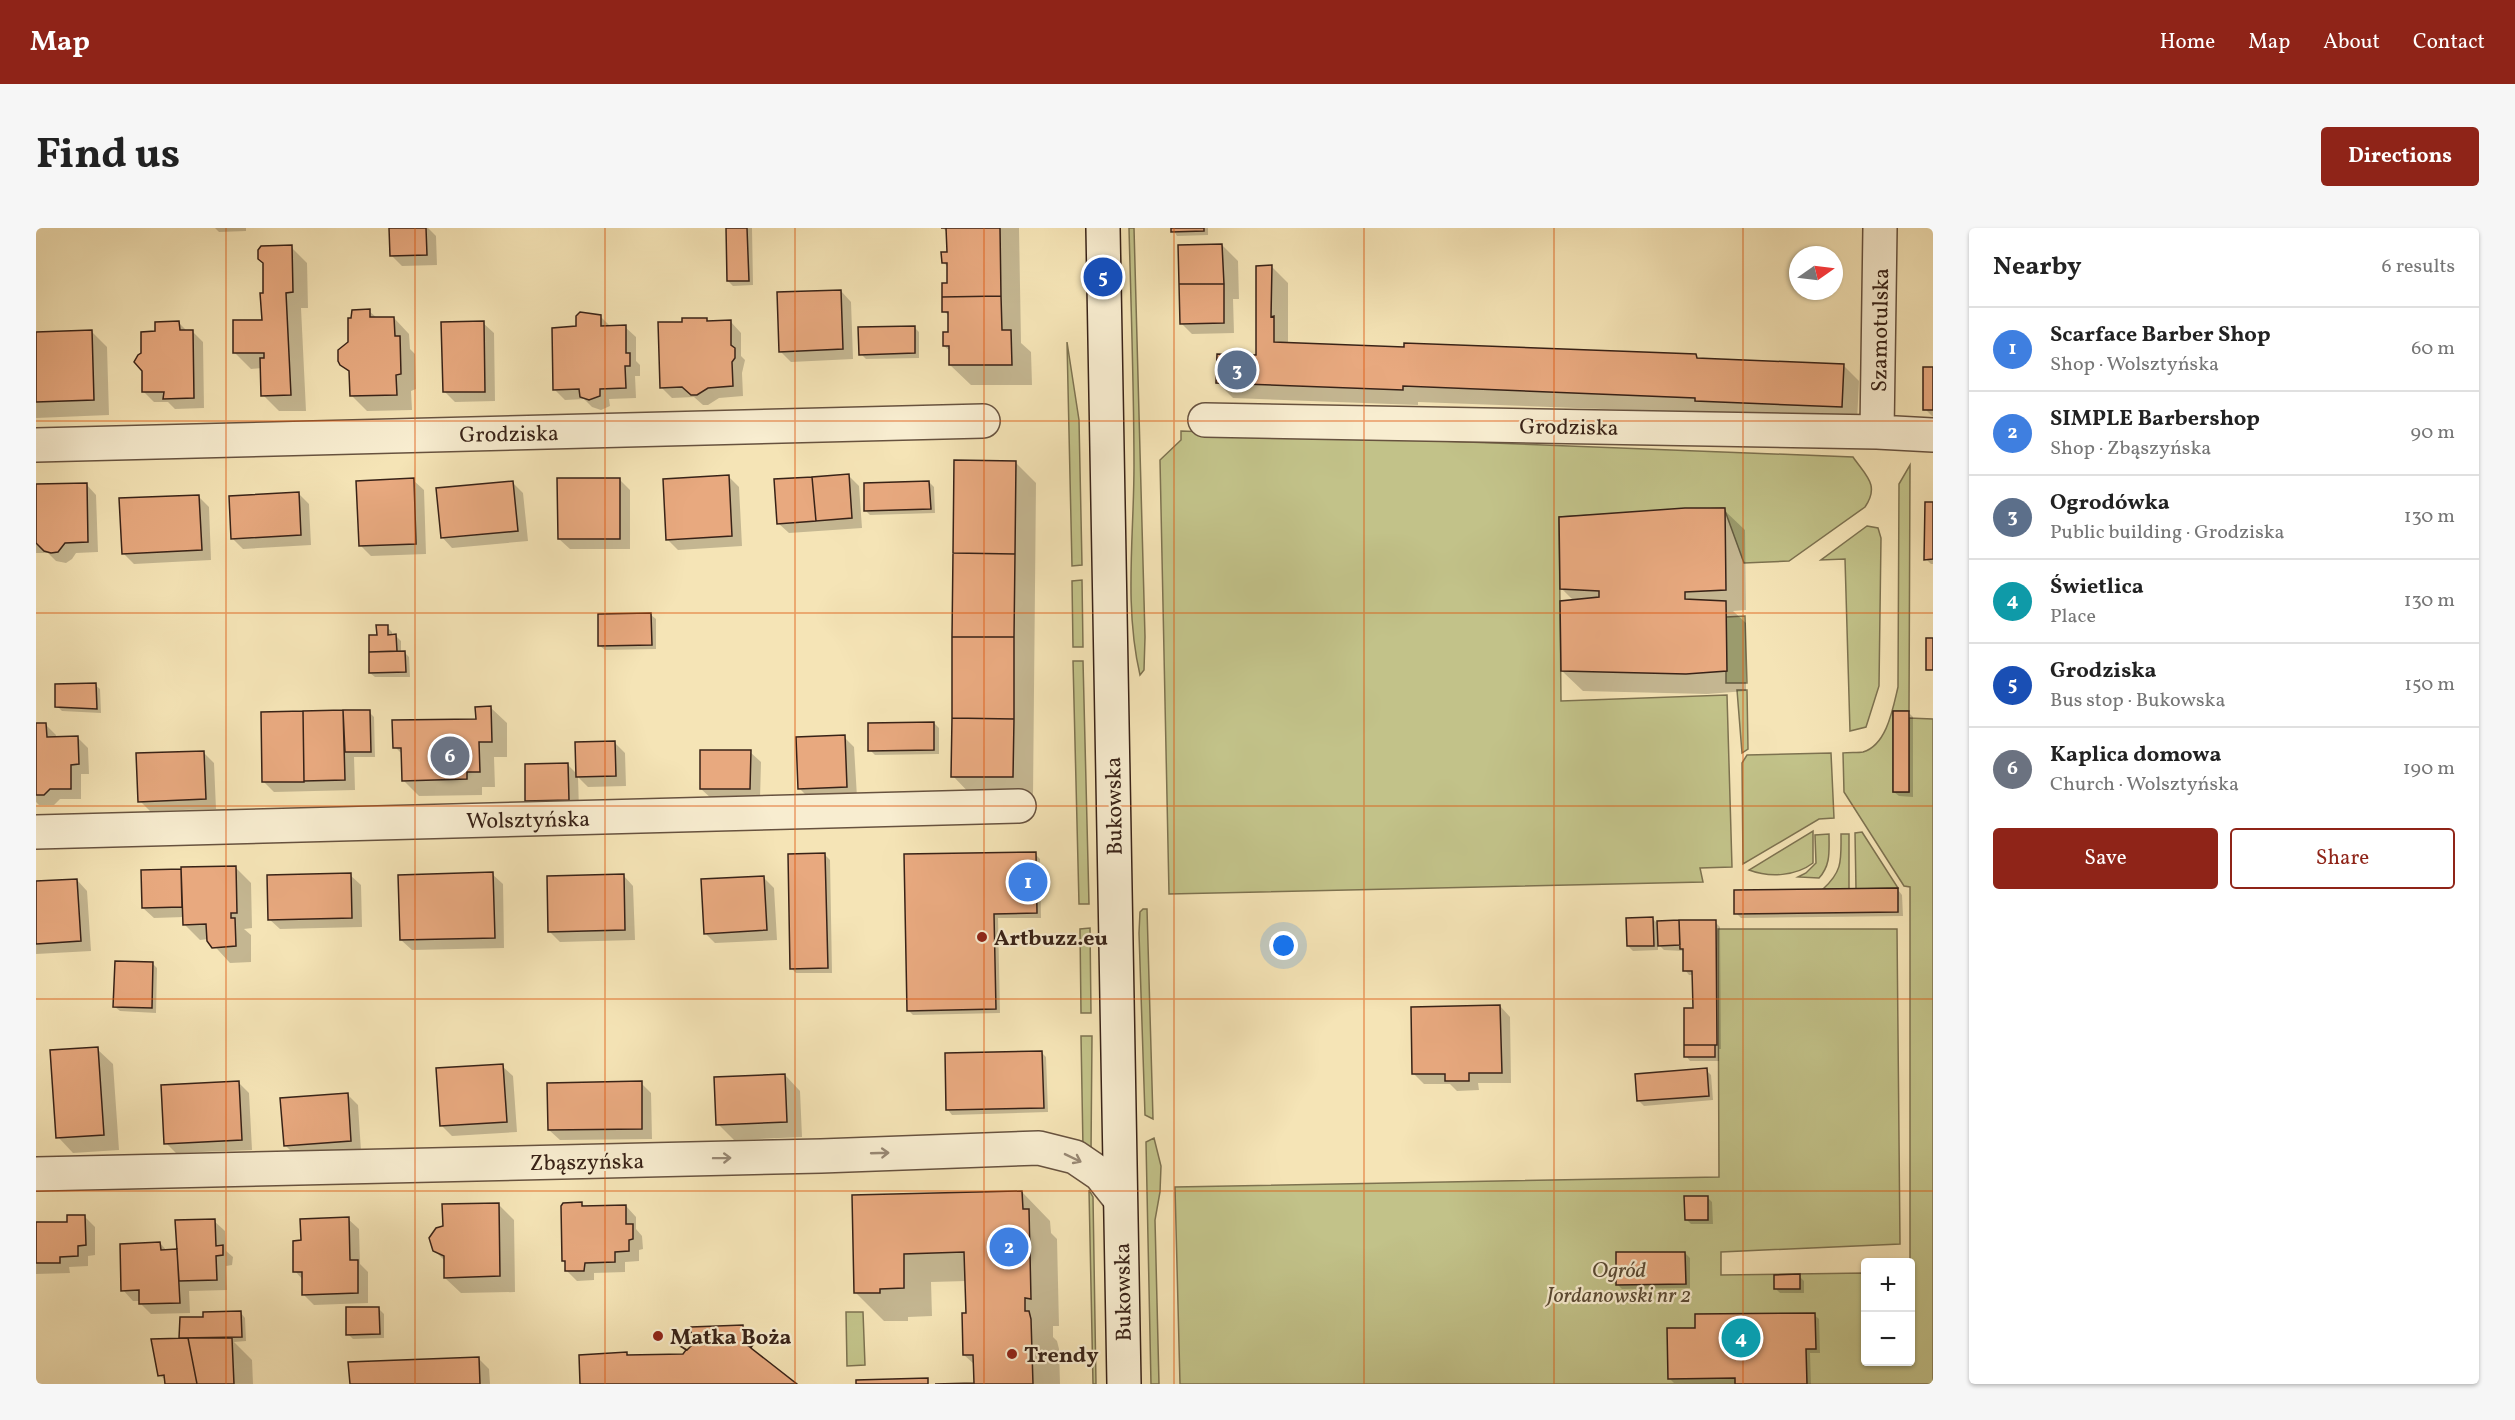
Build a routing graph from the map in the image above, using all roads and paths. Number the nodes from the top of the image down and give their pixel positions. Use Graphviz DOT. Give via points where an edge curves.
graph roads {
  1 [pos="1102,228"];
  2 [pos="1880,228"];
  3 [pos="983,420"];
  4 [pos="1205,420"];
  5 [pos="1877,432"];
  6 [pos="1933,435"];
  7 [pos="36,445"];
  8 [pos="1019,806"];
  9 [pos="36,832"];
  10 [pos="36,1174"];
  11 [pos="1120,1199"];
  12 [pos="1125,1384"];
  1 -- 11 [label="street, Bukowska"];
  2 -- 5 [label="street, Szamotulska"];
  3 -- 7 [label="street, Grodziska"];
  4 -- 5 [label="street, Grodziska"];
  5 -- 6 [label="street, Grodziska"];
  8 -- 9 [label="street, Wolsztyńska"];
  10 -- 11 [label="street, Zbąszyńska, one-way" via="1039,1148 1075,1157 1100,1174"];
  11 -- 12 [label="street, Bukowska"];
}
